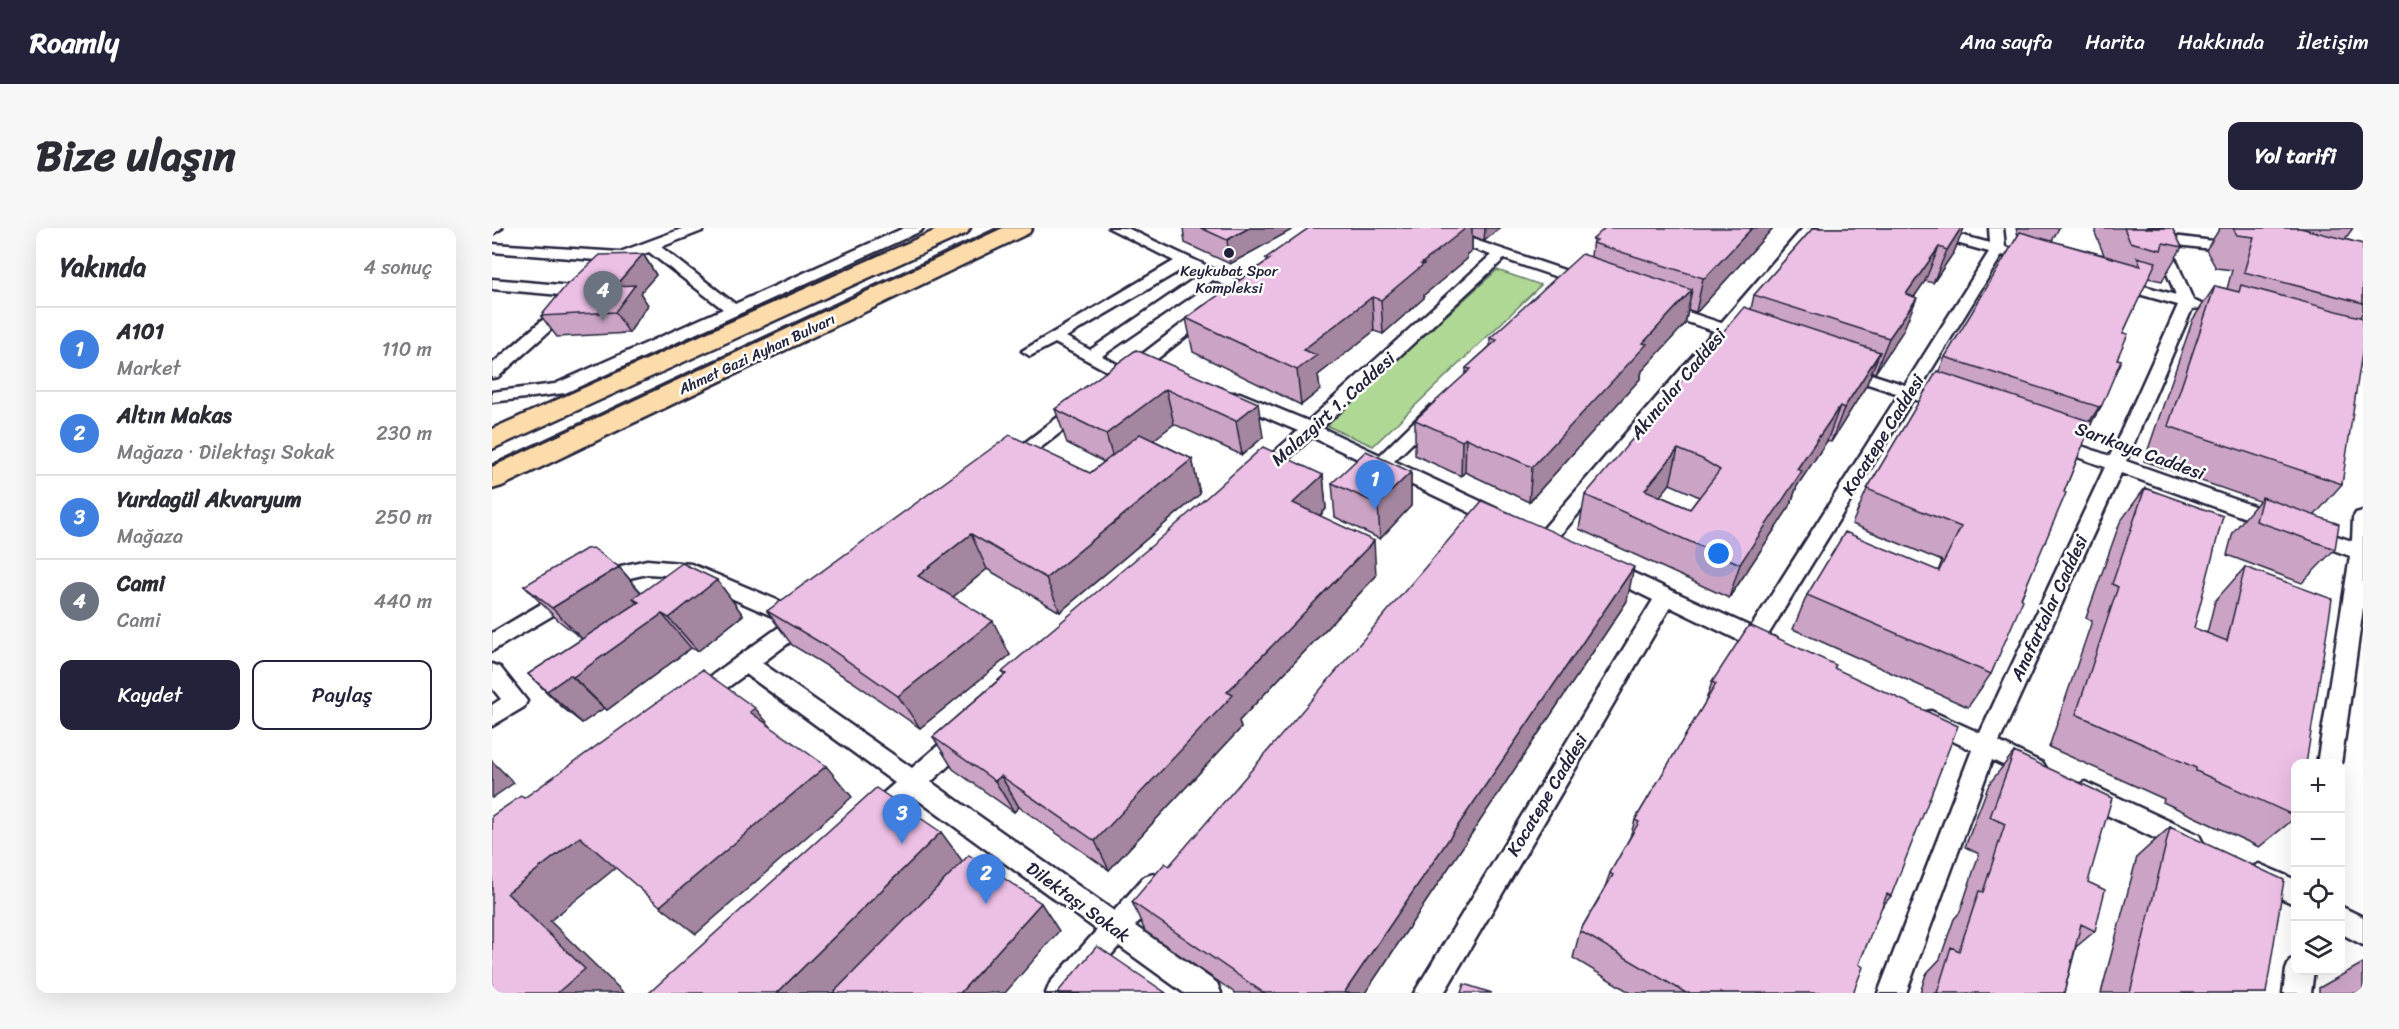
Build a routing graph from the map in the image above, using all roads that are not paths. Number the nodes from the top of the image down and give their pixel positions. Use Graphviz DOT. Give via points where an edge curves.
graph roads {
  1 [pos="697,228"];
  2 [pos="916,228"];
  3 [pos="959,228"];
  4 [pos="1021,228"];
  5 [pos="1116,228"];
  6 [pos="1425,228"];
  7 [pos="1811,228"];
  8 [pos="1918,228"];
  9 [pos="1996,228"];
  10 [pos="2158,233"];
  11 [pos="651,246"];
  12 [pos="492,249"];
  13 [pos="2248,249"];
  14 [pos="1998,250"];
  15 [pos="1502,253"];
  16 [pos="2020,256"];
  17 [pos="622,257"];
  18 [pos="1587,260"];
  19 [pos="1184,262"];
  20 [pos="1211,274"];
  21 [pos="1259,274"];
  22 [pos="1570,277"];
  23 [pos="2098,278"];
  24 [pos="492,284"];
  25 [pos="1240,287"];
  26 [pos="1604,288"];
  27 [pos="583,292"];
  28 [pos="1554,293"];
  29 [pos="1648,303"];
  30 [pos="2187,303"];
  31 [pos="2209,309"];
  32 [pos="734,310"];
  33 [pos="1725,330"];
  34 [pos="1055,337"];
  35 [pos="1768,344"];
  36 [pos="1030,351"];
  37 [pos="1092,356"];
  38 [pos="1145,359"];
  39 [pos="1823,363"];
  40 [pos="1166,368"];
  41 [pos="492,373"];
  42 [pos="1124,375"];
  43 [pos="1218,390"];
  44 [pos="1909,392"];
  45 [pos="570,395"];
  46 [pos="492,398"];
  47 [pos="1448,398"];
  48 [pos="1964,411"];
  49 [pos="1312,430"];
  50 [pos="2040,437"];
  51 [pos="492,440"];
  52 [pos="1382,463"];
  53 [pos="2116,463"];
  54 [pos="992,476"];
  55 [pos="492,479"];
  56 [pos="1249,485"];
  57 [pos="1480,509"];
  58 [pos="2363,518"];
  59 [pos="1464,527"];
  60 [pos="1530,532"];
  61 [pos="1566,549"];
  62 [pos="2362,553"];
  63 [pos="1586,558"];
  64 [pos="1666,596"];
  65 [pos="823,606"];
  66 [pos="804,620"];
  67 [pos="1755,638"];
  68 [pos="492,643"];
  69 [pos="1787,653"];
  70 [pos="746,663"];
  71 [pos="492,673"];
  72 [pos="680,711"];
  73 [pos="1912,712"];
  74 [pos="492,717"];
  75 [pos="982,720"];
  76 [pos="1985,746"];
  77 [pos="2331,759"];
  78 [pos="2049,776"];
  79 [pos="911,783"];
  80 [pos="2071,787"];
  81 [pos="860,830"];
  82 [pos="2210,852"];
  83 [pos="1169,867"];
  84 [pos="2242,868"];
  85 [pos="2291,891"];
  86 [pos="2345,921"];
  87 [pos="1115,930"];
  88 [pos="2363,932"];
  89 [pos="2299,975"];
  90 [pos="1060,993"];
  91 [pos="1207,993"];
  92 [pos="1428,993"];
  93 [pos="1892,993"];
  94 [pos="2297,993"];
  1 -- 11 [label="street"];
  2 -- 32 [label="street"];
  3 -- 45 [label="main road, Ahmet Gazi Ayhan Bulvarı"];
  4 -- 55 [label="main road, Ahmet Gazi Ayhan Bulvarı"];
  5 -- 19 [label="street"];
  6 -- 15 [label="street"];
  7 -- 33 [label="street, Akıncılar Caddesi"];
  8 -- 14 [label="street"];
  9 -- 14 [label="street"];
  10 -- 13 [label="street"];
  10 -- 30 [label="street"];
  11 -- 17 [label="street"];
  11 -- 32 [label="street"];
  12 -- 17 [label="street"];
  14 -- 16 [label="street"];
  14 -- 44 [label="street, Kocatepe Caddesi"];
  15 -- 22 [label="street"];
  15 -- 49 [label="street, Malazgirt 1. Caddesi"];
  17 -- 27 [label="street"];
  18 -- 22 [label="street"];
  19 -- 20 [label="street"];
  19 -- 34 [label="street"];
  20 -- 25 [label="street"];
  20 -- 37 [label="street"];
  21 -- 25 [label="street"];
  22 -- 26 [label="street"];
  22 -- 28 [label="street"];
  23 -- 30 [label="street"];
  24 -- 27 [label="street"];
  25 -- 38 [label="street"];
  27 -- 41 [label="street"];
  29 -- 33 [label="street"];
  30 -- 31 [label="street"];
  30 -- 53 [label="street, Anafartalar Caddesi"];
  32 -- 45 [label="street"];
  33 -- 35 [label="street"];
  33 -- 60 [label="street, Akıncılar Caddesi"];
  34 -- 36 [label="street"];
  34 -- 37 [label="street"];
  37 -- 42 [label="street"];
  38 -- 40 [label="street"];
  38 -- 42 [label="street"];
  39 -- 44 [label="street"];
  42 -- 54 [label="street"];
  43 -- 49 [label="street"];
  44 -- 48 [label="street"];
  44 -- 67 [label="street, Kocatepe Caddesi"];
  45 -- 46 [label="street"];
  45 -- 51 [label="main road, Ahmet Gazi Ayhan Bulvarı"];
  47 -- 52 [label="street"];
  49 -- 52 [label="street"];
  49 -- 56 [label="street, Malazgirt 1. Caddesi"];
  50 -- 53 [label="street, Sarıkaya Caddesi"];
  52 -- 57 [label="street"];
  53 -- 62 [label="street, Sarıkaya Caddesi"];
  53 -- 76 [label="street, Anafartalar Caddesi"];
  57 -- 59 [label="street"];
  57 -- 60 [label="street"];
  58 -- 62 [label="street"];
  60 -- 61 [label="street"];
  62 -- 77 [label="street"];
  63 -- 64 [label="street"];
  64 -- 67 [label="street"];
  64 -- 92 [label="street, Kocatepe Caddesi"];
  65 -- 66 [label="street"];
  66 -- 68 [label="street" via="684,569 647,567 602,577"];
  66 -- 70 [label="street"];
  67 -- 69 [label="street"];
  70 -- 72 [label="street"];
  70 -- 79 [label="street, Dilektaşı Sokak"];
  71 -- 74 [label="street" via="516,701"];
  73 -- 76 [label="street"];
  75 -- 79 [label="street"];
  76 -- 78 [label="street"];
  76 -- 93 [label="street, Anafartalar Caddesi"];
  79 -- 81 [label="street"];
  79 -- 87 [label="street, Dilektaşı Sokak"];
  80 -- 82 [label="street"];
  83 -- 87 [label="street"];
  84 -- 85 [label="street"];
  86 -- 88 [label="street"];
  87 -- 90 [label="street"];
  87 -- 91 [label="street, Dilektaşı Sokak"];
  89 -- 94 [label="street"];
}
